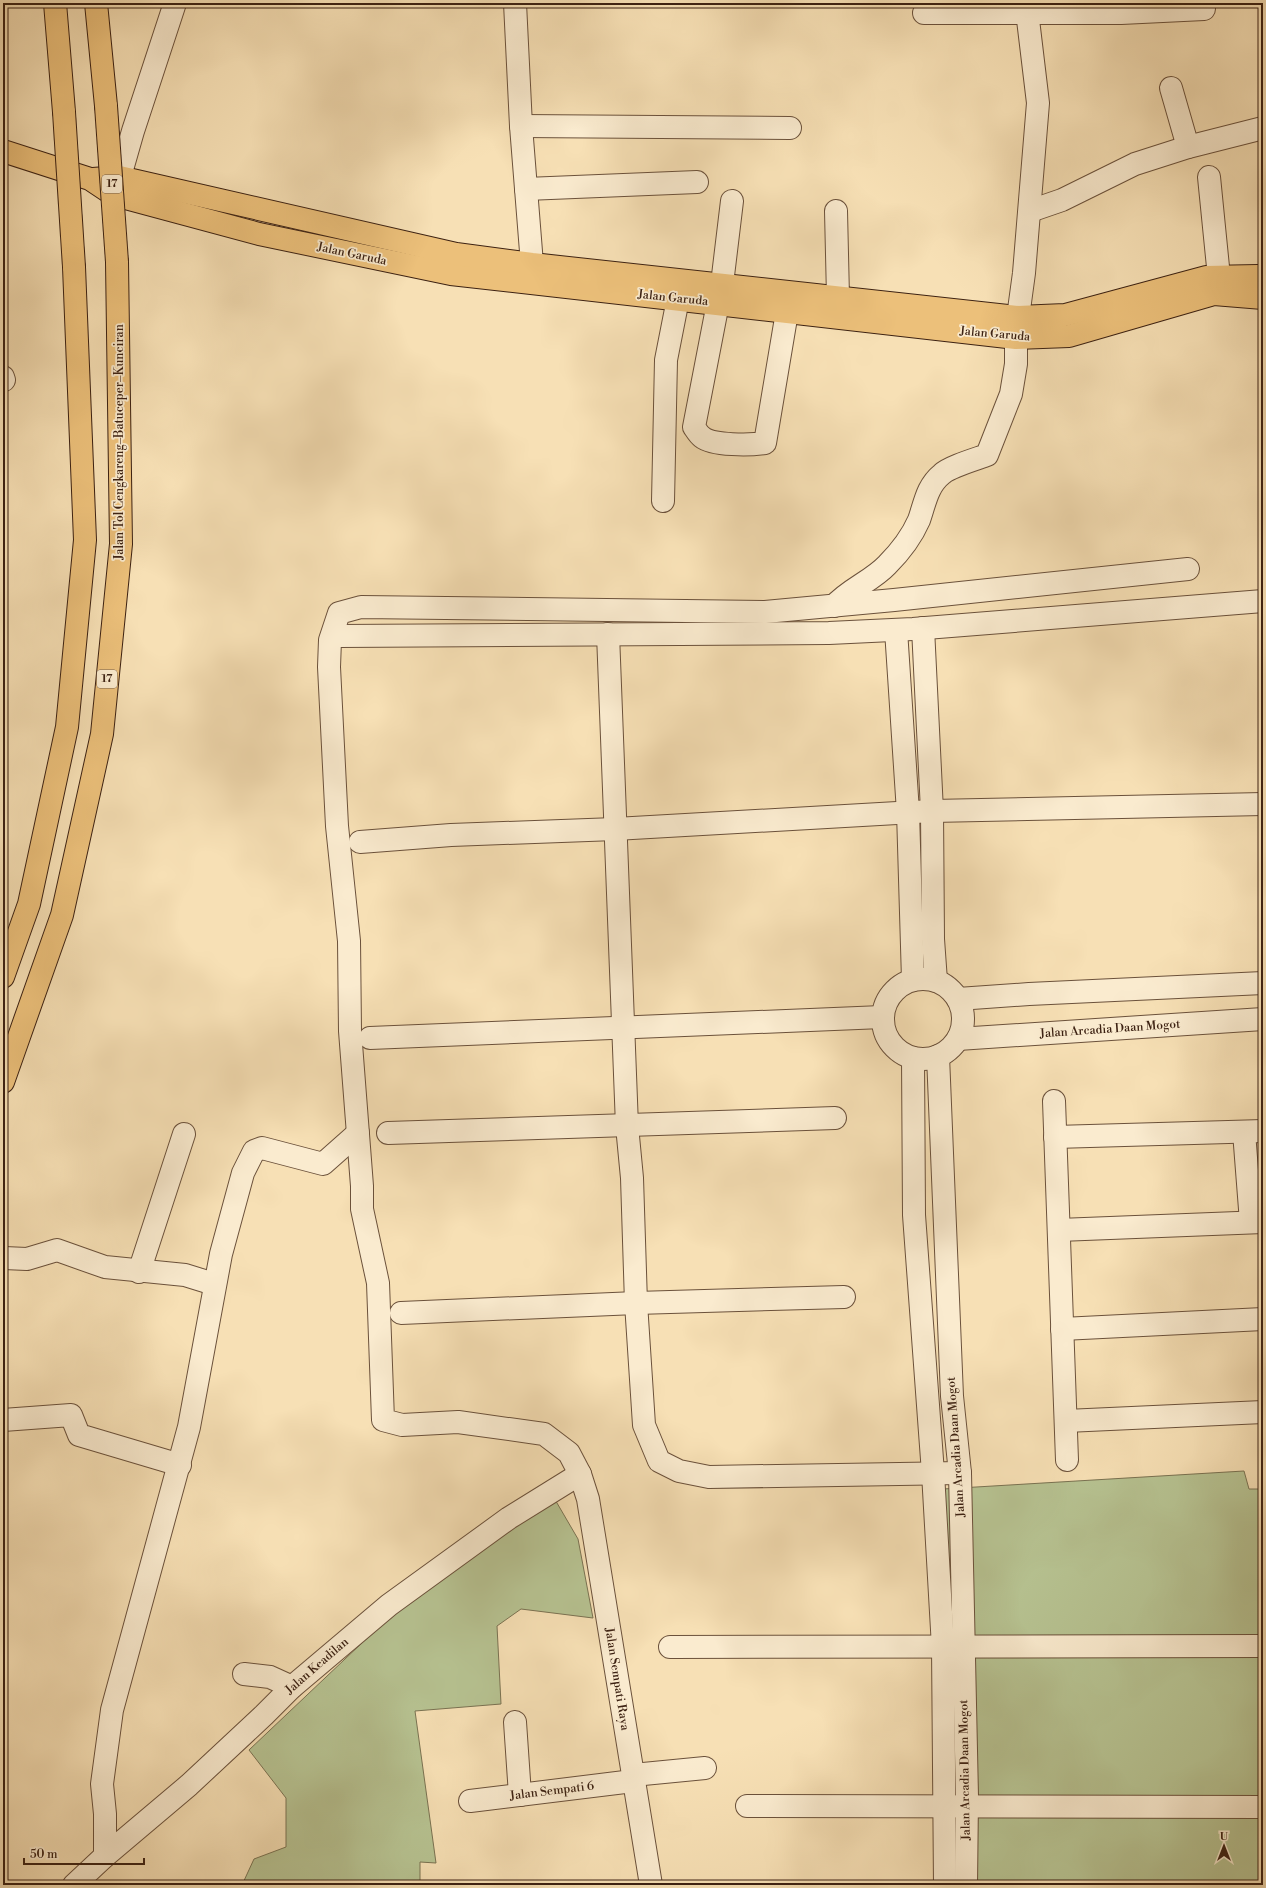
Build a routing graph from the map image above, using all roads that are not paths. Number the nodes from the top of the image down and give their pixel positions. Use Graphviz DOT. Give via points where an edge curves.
graph roads {
  1 [pos="55,3"];
  2 [pos="96,3"];
  3 [pos="175,3"];
  4 [pos="515,3"];
  5 [pos="1027,8"];
  6 [pos="1204,9"];
  7 [pos="924,13"];
  8 [pos="1170,88"];
  9 [pos="521,126"];
  10 [pos="790,128"];
  11 [pos="1263,128"];
  12 [pos="1188,147"];
  13 [pos="3,151"];
  14 [pos="1209,177"];
  15 [pos="697,182"];
  16 [pos="117,186"];
  17 [pos="526,189"];
  18 [pos="732,201"];
  19 [pos="265,210"];
  20 [pos="836,211"];
  21 [pos="1030,211"];
  22 [pos="259,234"];
  23 [pos="453,264"];
  24 [pos="532,264"];
  25 [pos="1219,277"];
  26 [pos="1263,278"];
  27 [pos="720,294"];
  28 [pos="838,297"];
  29 [pos="1263,298"];
  30 [pos="678,299"];
  31 [pos="788,302"];
  32 [pos="1017,327"];
  33 [pos="3,377"];
  34 [pos="4,380"];
  35 [pos="663,501"];
  36 [pos="1188,569"];
  37 [pos="1263,601"];
  38 [pos="834,606"];
  39 [pos="923,628"];
  40 [pos="896,630"];
  41 [pos="608,634"];
  42 [pos="339,636"];
  43 [pos="1263,804"];
  44 [pos="932,811"];
  45 [pos="908,812"];
  46 [pos="615,829"];
  47 [pos="360,842"];
  48 [pos="3,978"];
  49 [pos="913,980"];
  50 [pos="936,982"];
  51 [pos="1263,984"];
  52 [pos="958,999"];
  53 [pos="882,1017"];
  54 [pos="1263,1019"];
  55 [pos="623,1029"];
  56 [pos="370,1038"];
  57 [pos="958,1039"];
  58 [pos="938,1056"];
  59 [pos="913,1058"];
  60 [pos="3,1082"];
  61 [pos="1054,1101"];
  62 [pos="835,1118"];
  63 [pos="627,1126"];
  64 [pos="1253,1131"];
  65 [pos="358,1133"];
  66 [pos="388,1133"];
  67 [pos="184,1134"];
  68 [pos="1055,1137"];
  69 [pos="1257,1222"];
  70 [pos="1059,1230"];
  71 [pos="4,1258"];
  72 [pos="139,1272"];
  73 [pos="214,1284"];
  74 [pos="844,1297"];
  75 [pos="636,1303"];
  76 [pos="401,1313"];
  77 [pos="1263,1319"];
  78 [pos="1062,1329"];
  79 [pos="1263,1412"];
  80 [pos="3,1420"];
  81 [pos="1066,1422"];
  82 [pos="1067,1460"];
  83 [pos="180,1465"];
  84 [pos="933,1473"];
  85 [pos="960,1473"];
  86 [pos="580,1474"];
  87 [pos="1263,1646"];
  88 [pos="670,1647"];
  89 [pos="953,1647"];
  90 [pos="244,1674"];
  91 [pos="292,1687"];
  92 [pos="515,1722"];
  93 [pos="705,1768"];
  94 [pos="633,1778"];
  95 [pos="520,1795"];
  96 [pos="470,1801"];
  97 [pos="747,1806"];
  98 [pos="945,1807"];
  99 [pos="967,1807"];
  100 [pos="1263,1807"];
  101 [pos="105,1856"];
  102 [pos="74,1885"];
  103 [pos="651,1885"];
  104 [pos="945,1885"];
  105 [pos="966,1885"];
  1 -- 48 [label="main road, bridge" via="74,267 85,540 68,719 29,904"];
  2 -- 60 [label="main road, Jalan Tol Cengkareng–Batuceper–Kunciran / 17, bridge" via="117,262 121,544 102,734 62,915"];
  3 -- 16 [label="street"];
  4 -- 9 [label="street"];
  5 -- 6 [label="street" via="1121,13"];
  5 -- 7 [label="street"];
  5 -- 21 [label="street" via="1038,103"];
  8 -- 12 [label="street"];
  9 -- 10 [label="street"];
  9 -- 17 [label="street"];
  11 -- 12 [label="street"];
  12 -- 21 [label="street" via="1135,164 1062,200"];
  13 -- 16 [label="main road, Jalan Garuda"];
  14 -- 25 [label="street"];
  15 -- 17 [label="street"];
  16 -- 19 [label="main road, Jalan Garuda"];
  16 -- 22 [label="main road, Jalan Garuda"];
  17 -- 24 [label="street"];
  18 -- 27 [label="street"];
  19 -- 22 [label="main road"];
  19 -- 23 [label="main road, Jalan Garuda"];
  20 -- 28 [label="street"];
  21 -- 32 [label="street"];
  22 -- 23 [label="main road, Jalan Garuda"];
  23 -- 24 [label="main road, Jalan Garuda"];
  23 -- 30 [label="main road, Jalan Garuda"];
  24 -- 27 [label="main road, Jalan Garuda"];
  25 -- 26 [label="main road, Jalan Garuda"];
  25 -- 32 [label="main road, Jalan Garuda" via="1206,277"];
  27 -- 30 [label="main road, Jalan Garuda"];
  27 -- 31 [label="main road, Jalan Garuda"];
  27 -- 31 [label="street" via="694,427 702,438 718,443 765,443"];
  28 -- 31 [label="main road, Jalan Garuda"];
  28 -- 32 [label="main road, Jalan Garuda"];
  29 -- 32 [label="main road, Jalan Garuda" via="1214,294 1069,336"];
  30 -- 35 [label="street" via="666,360"];
  31 -- 32 [label="main road, Jalan Garuda"];
  32 -- 38 [label="street" via="1016,364 1011,394 986,455 943,473 933,483 918,520 904,545 886,566"];
  33 -- 34 [label="street"];
  36 -- 38 [label="street"];
  37 -- 39 [label="street"];
  38 -- 65 [label="street" via="765,612 361,607 339,613 330,640 329,667 337,826 349,940 350,1031"];
  39 -- 40 [label="street"];
  39 -- 44 [label="street"];
  40 -- 41 [label="street" via="829,633"];
  40 -- 45 [label="street"];
  41 -- 42 [label="street"];
  41 -- 46 [label="street"];
  43 -- 44 [label="street"];
  44 -- 45 [label="street"];
  44 -- 50 [label="street"];
  45 -- 46 [label="street"];
  45 -- 49 [label="street"];
  46 -- 47 [label="street" via="451,835"];
  46 -- 55 [label="street"];
  49 -- 50 [label="street"];
  49 -- 53 [label="street" via="898,988 887,1001"];
  50 -- 52 [label="street" via="948,988"];
  51 -- 52 [label="street"];
  52 -- 57 [label="street" via="962,1012 962,1026"];
  53 -- 55 [label="street"];
  53 -- 59 [label="street" via="886,1035 896,1050"];
  54 -- 57 [label="street, Jalan Arcadia Daan Mogot"];
  55 -- 56 [label="street"];
  55 -- 63 [label="street"];
  57 -- 58 [label="street"];
  58 -- 59 [label="street"];
  58 -- 85 [label="street, Jalan Arcadia Daan Mogot" via="952,1396"];
  59 -- 84 [label="street, Jalan Arcadia Daan Mogot" via="914,1215"];
  61 -- 68 [label="street"];
  62 -- 63 [label="street"];
  63 -- 66 [label="street"];
  63 -- 75 [label="street" via="632,1178"];
  64 -- 68 [label="street"];
  64 -- 69 [label="street"];
  65 -- 73 [label="street" via="323,1164 262,1148 254,1151 243,1173"];
  65 -- 86 [label="street, Jalan Sempati Raya" via="362,1209 378,1283 384,1420 402,1425 458,1422 544,1434 568,1453"];
  67 -- 72 [label="street"];
  68 -- 70 [label="street"];
  69 -- 70 [label="street"];
  70 -- 78 [label="street"];
  71 -- 72 [label="street" via="27,1259 56,1250 105,1267"];
  72 -- 73 [label="street" via="185,1275"];
  73 -- 83 [label="street" via="194,1402"];
  74 -- 75 [label="street"];
  75 -- 76 [label="street"];
  75 -- 84 [label="street" via="644,1425 658,1461 679,1472 709,1477"];
  77 -- 78 [label="street"];
  78 -- 81 [label="street"];
  79 -- 81 [label="street"];
  80 -- 83 [label="street" via="71,1415 79,1435"];
  81 -- 82 [label="street"];
  83 -- 101 [label="street" via="112,1710 102,1784"];
  84 -- 85 [label="street"];
  84 -- 89 [label="street, Jalan Arcadia Daan Mogot"];
  85 -- 89 [label="street, Jalan Arcadia Daan Mogot"];
  86 -- 91 [label="street, Jalan Keadilan" via="509,1518 388,1605"];
  86 -- 94 [label="street, Jalan Sempati Raya" via="588,1499"];
  87 -- 89 [label="street"];
  88 -- 89 [label="street"];
  89 -- 98 [label="street, Jalan Arcadia Daan Mogot"];
  89 -- 99 [label="street, Jalan Arcadia Daan Mogot"];
  90 -- 91 [label="street" via="270,1677"];
  91 -- 101 [label="street, Jalan Keadilan" via="189,1785"];
  92 -- 95 [label="street"];
  93 -- 94 [label="street, Jalan Sempati 6"];
  94 -- 95 [label="street, Jalan Sempati 6"];
  94 -- 103 [label="street, Jalan Sempati Raya"];
  95 -- 96 [label="street, Jalan Sempati 6"];
  97 -- 98 [label="street"];
  98 -- 99 [label="street"];
  98 -- 104 [label="street, Jalan Arcadia Daan Mogot"];
  99 -- 100 [label="street"];
  99 -- 105 [label="street, Jalan Arcadia Daan Mogot"];
  101 -- 102 [label="street, Jalan Keadilan"];
}
